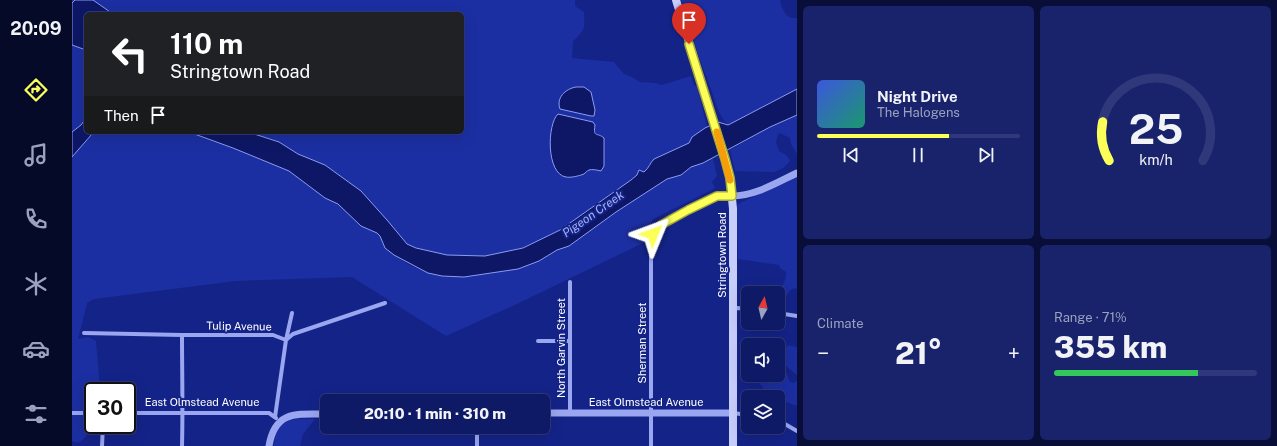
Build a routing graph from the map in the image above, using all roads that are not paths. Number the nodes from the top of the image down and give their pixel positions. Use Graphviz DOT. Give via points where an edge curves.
graph roads {
  1 [pos="676,0"];
  2 [pos="797,173"];
  3 [pos="732,196"];
  4 [pos="570,282"];
  5 [pos="385,303"];
  6 [pos="741,308"];
  7 [pos="732,310"];
  8 [pos="292,313"];
  9 [pos="785,314"];
  10 [pos="797,316"];
  11 [pos="84,333"];
  12 [pos="182,335"];
  13 [pos="286,340"];
  14 [pos="538,340"];
  15 [pos="569,341"];
  16 [pos="72,413"];
  17 [pos="136,413"];
  18 [pos="182,413"];
  19 [pos="550,413"];
  20 [pos="570,413"];
  21 [pos="651,413"];
  22 [pos="733,413"];
  23 [pos="84,414"];
  24 [pos="320,414"];
  25 [pos="741,414"];
  26 [pos="276,421"];
  27 [pos="785,424"];
  28 [pos="797,431"];
  29 [pos="103,434"];
  30 [pos="477,434"];
  31 [pos="102,446"];
  32 [pos="182,446"];
  33 [pos="269,446"];
  34 [pos="477,446"];
  35 [pos="651,446"];
  36 [pos="733,446"];
  1 -- 3 [label="main road, Stringtown Road" via="724,154"];
  2 -- 3 [label="street" via="754,193"];
  3 -- 7 [label="main road, Stringtown Road"];
  3 -- 21 [label="street, Sherman Street" via="717,196 666,221 657,227 653,234"];
  4 -- 15 [label="street, North Garvin Street"];
  5 -- 13 [label="street, Tulip Avenue" via="293,334"];
  6 -- 7 [label="street"];
  7 -- 22 [label="main road, Stringtown Road"];
  8 -- 13 [label="street"];
  9 -- 10 [label="street"];
  11 -- 12 [label="street, Tulip Avenue"];
  12 -- 13 [label="street, Tulip Avenue" via="273,335"];
  12 -- 18 [label="street"];
  13 -- 26 [label="street"];
  14 -- 15 [label="street"];
  15 -- 20 [label="street, North Garvin Street"];
  16 -- 23 [label="street"];
  17 -- 18 [label="street, East Olmstead Avenue"];
  18 -- 26 [label="street, East Olmstead Avenue" via="269,413"];
  18 -- 32 [label="street"];
  19 -- 20 [label="street, East Olmstead Avenue"];
  20 -- 21 [label="street, East Olmstead Avenue"];
  21 -- 22 [label="street, East Olmstead Avenue"];
  21 -- 35 [label="street, Sherman Street"];
  22 -- 25 [label="street, East Olmstead Avenue"];
  22 -- 36 [label="main road, Stringtown Road"];
  24 -- 26 [label="street" via="290,416"];
  26 -- 33 [label="street"];
  27 -- 28 [label="street"];
  29 -- 31 [label="street"];
  30 -- 34 [label="street"];
}
